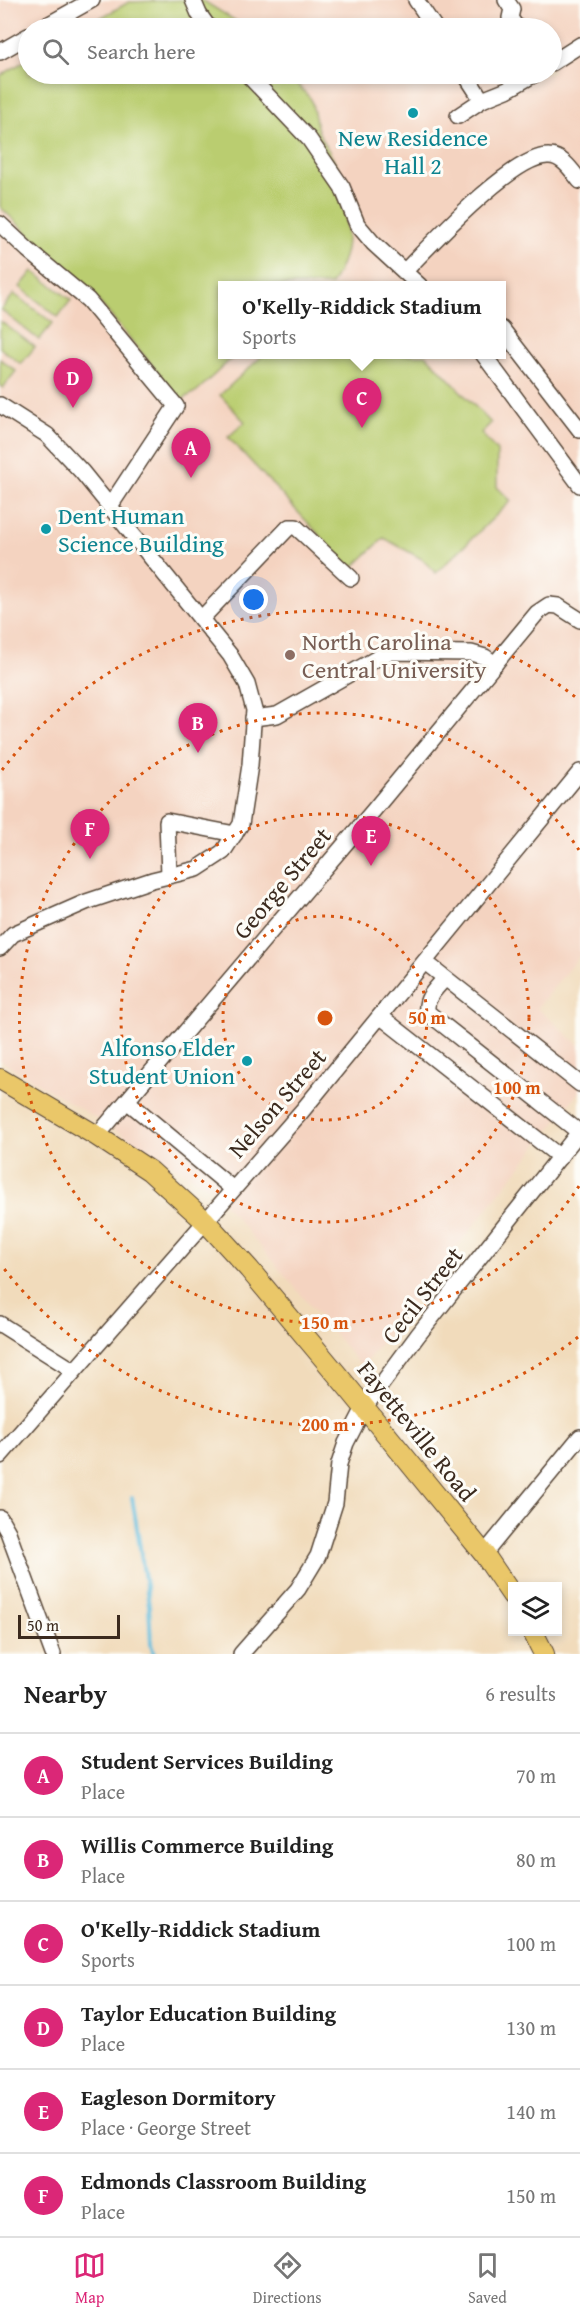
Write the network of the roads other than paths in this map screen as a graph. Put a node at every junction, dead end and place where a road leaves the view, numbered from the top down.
1 (92, 0) edge
2 (193, 0) edge
3 (416, 0) edge
4 (506, 0) edge
5 (69, 6) edge
6 (54, 18) edge
7 (202, 18) edge
8 (428, 18) edge
9 (510, 18) edge
10 (18, 42) edge
11 (580, 45) edge
12 (0, 52) edge
13 (562, 57) edge
14 (257, 84) edge
15 (472, 84) edge
16 (517, 84) edge
17 (482, 100) junction
18 (458, 116) dead end
19 (580, 181) edge
20 (0, 224) edge
21 (405, 271) junction
22 (416, 281) edge
23 (506, 335) edge
24 (487, 359) edge
25 (0, 405) edge
26 (580, 430) edge
27 (580, 485) edge
28 (110, 506) junction
29 (351, 578) dead end
30 (201, 618) junction
31 (580, 620) edge
32 (495, 664) junction
33 (253, 718) junction
34 (580, 772) edge
35 (235, 834) junction
36 (169, 875) junction
37 (0, 948) edge
38 (425, 962) junction
39 (445, 978) junction
40 (380, 1016) junction
41 (0, 1079) edge
42 (580, 1084) edge
43 (127, 1101) junction
44 (580, 1132) edge
45 (97, 1136) junction
46 (560, 1157) junction
47 (233, 1189) junction
48 (205, 1221) junction
49 (0, 1324) edge
50 (74, 1370) junction
51 (364, 1408) junction
52 (580, 1437) edge
53 (0, 1456) edge
54 (0, 1518) edge
55 (484, 1554) junction
56 (508, 1588) edge
57 (535, 1636) edge
58 (53, 1654) edge
59 (242, 1654) edge
60 (544, 1654) edge

1 - 5 street
2 - 7 street
3 - 8 street
4 - 9 street
5 - 6 street
10 - 12 street
11 - 13 street
14 - 21 street
15 - 17 street
16 - 17 street
17 - 18 street
19 - 21 street
20 - 28 street
21 - 22 street
23 - 26 street
24 - 27 street
25 - 28 street
28 - 30 street
29 - 30 street
30 - 33 street
31 - 32 street, George Street
32 - 33 street
32 - 43 street, George Street
33 - 35 street
34 - 38 street, Nelson Street
35 - 36 street
35 - 36 street
36 - 37 street
38 - 39 street
38 - 40 street, Nelson Street
39 - 42 street
39 - 44 street
40 - 46 street
40 - 47 street, Nelson Street
41 - 45 main road, Fayetteville Road
43 - 45 street, George Street
43 - 47 street
44 - 46 street, Cecil Street
45 - 48 main road, Fayetteville Road
46 - 51 street, Cecil Street
47 - 48 street, Nelson Street
48 - 50 street, Nelson Street
48 - 51 main road, Fayetteville Road
49 - 50 street
50 - 53 street, Nelson Street
51 - 55 main road, Fayetteville Road
51 - 59 street, Cecil Street
52 - 55 street
54 - 58 street
55 - 56 main road, Fayetteville Road
57 - 60 main road

